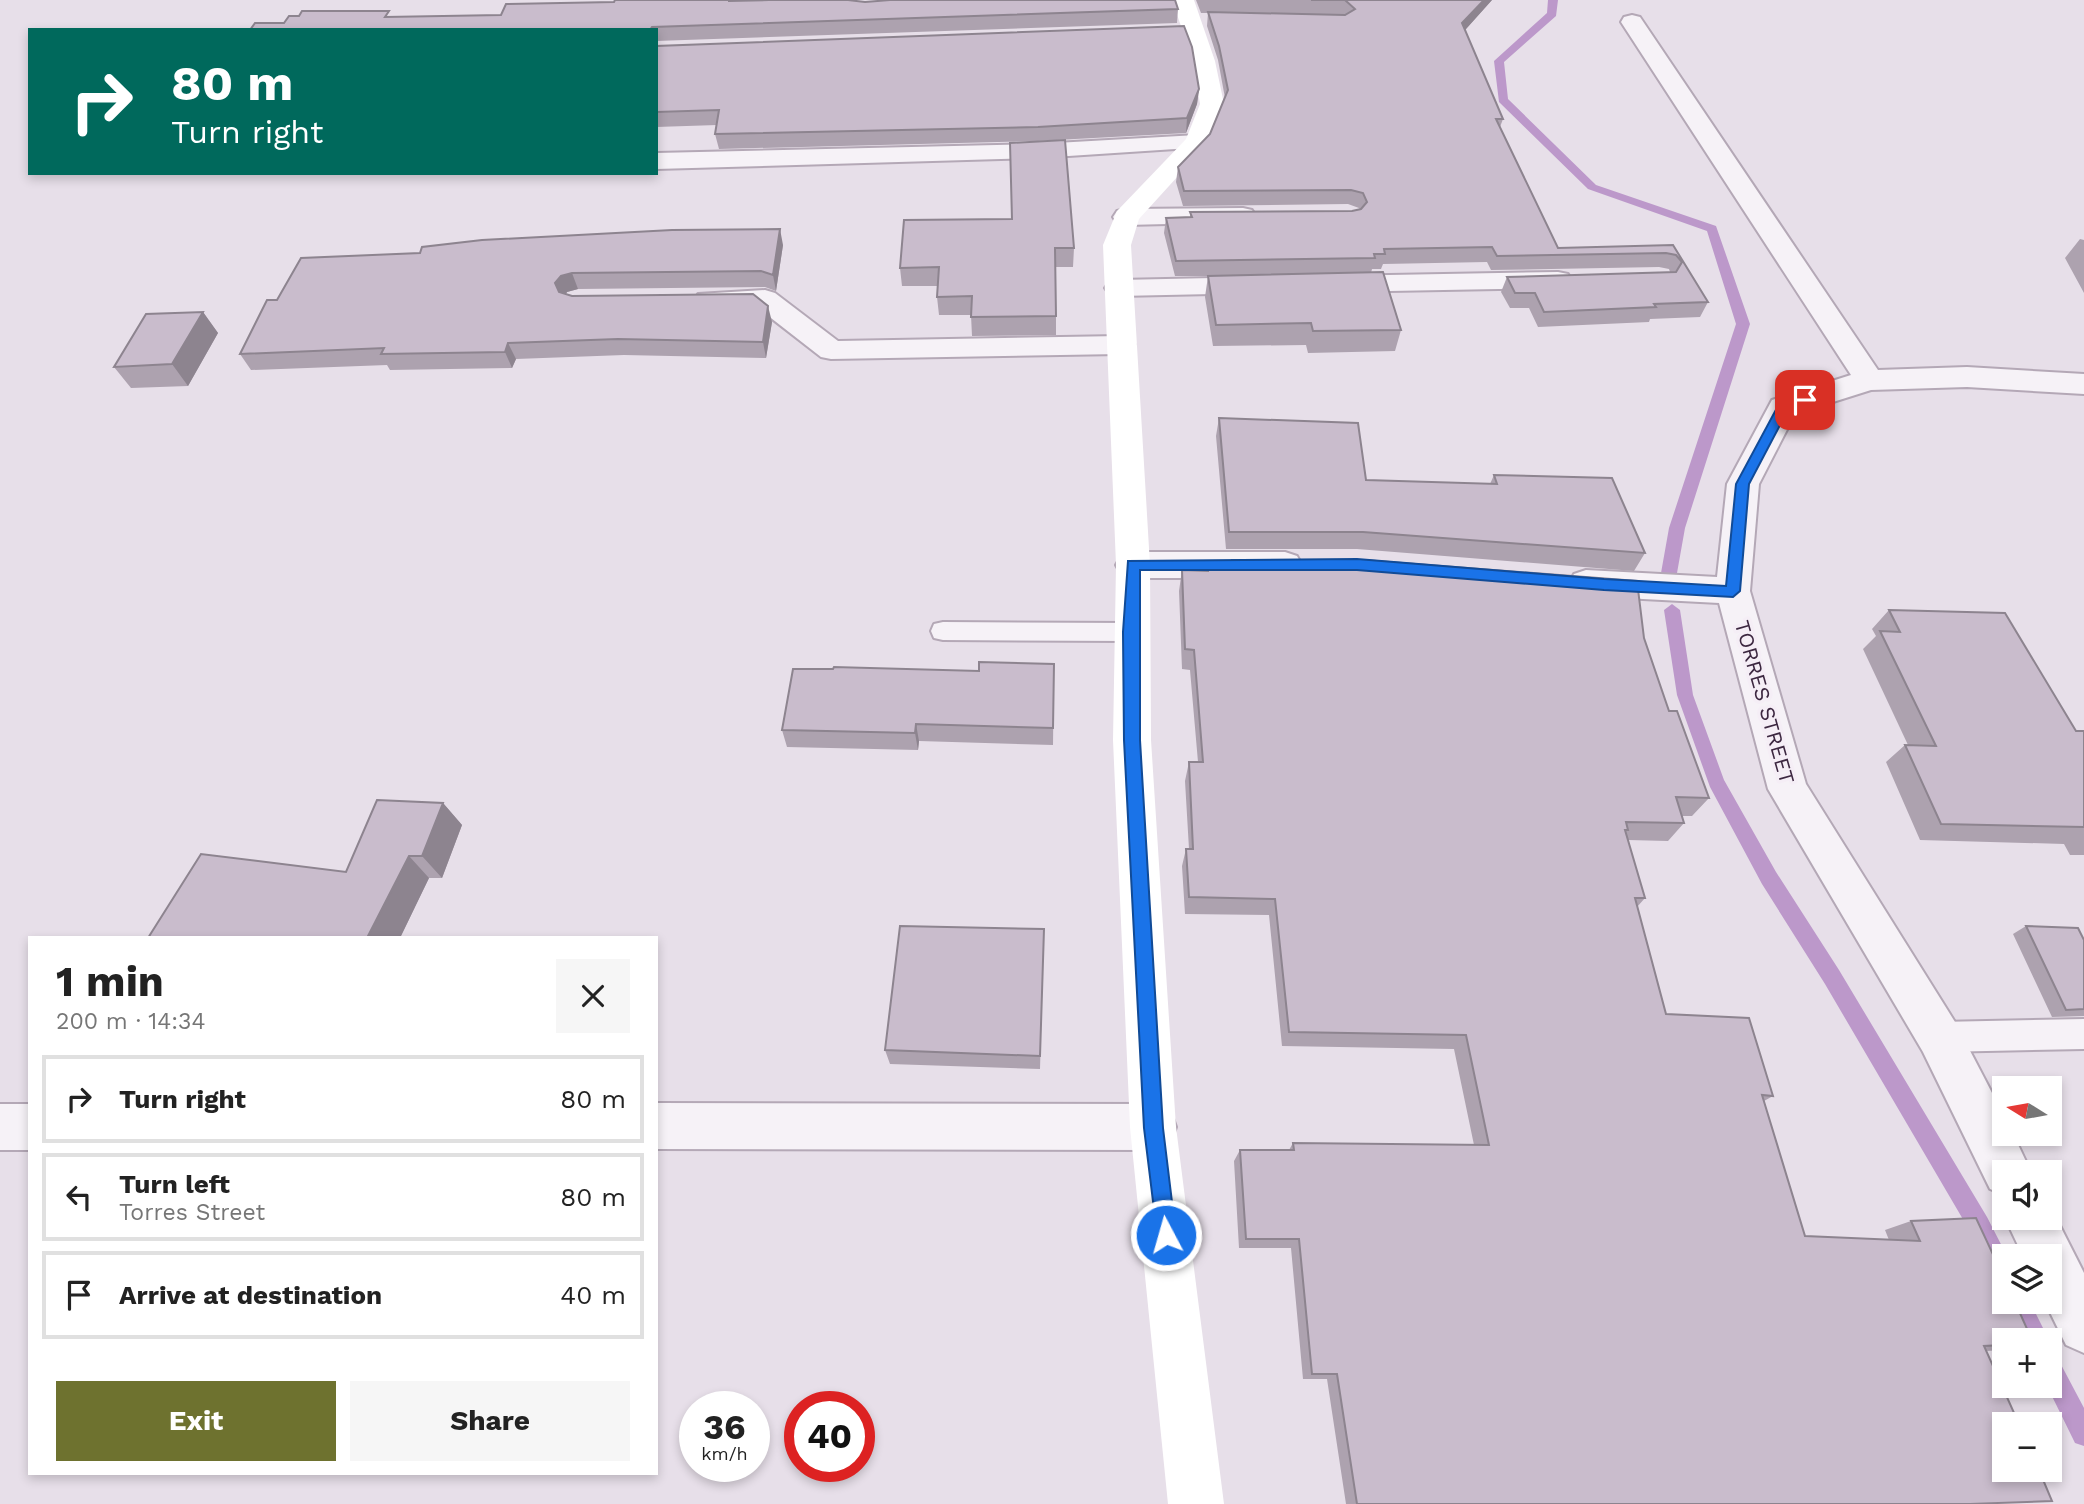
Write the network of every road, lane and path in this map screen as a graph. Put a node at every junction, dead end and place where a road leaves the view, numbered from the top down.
1 (1188, 21) edge
2 (1632, 22) dead end
3 (1197, 142) junction
4 (658, 161) edge
5 (1265, 215) edge
6 (1126, 217) junction
7 (1589, 279) edge
8 (1119, 288) junction
9 (685, 300) edge
10 (1120, 345) junction
11 (1869, 380) junction
12 (2084, 384) edge
13 (1133, 565) junction
14 (1315, 565) edge
15 (1552, 580) edge
16 (1733, 591) junction
17 (943, 631) dead end
18 (1131, 632) junction
19 (2084, 1034) edge
20 (1939, 1037) junction
21 (658, 1126) edge
22 (0, 1127) edge
23 (28, 1127) edge
24 (1153, 1128) junction
25 (2001, 1160) edge
26 (2062, 1283) edge
27 (2084, 1327) edge
28 (1196, 1504) edge

1 - 3 street
2 - 11 street
3 - 4 street
3 - 6 street
5 - 6 street
6 - 8 street
7 - 8 street
8 - 10 street
9 - 10 street
10 - 13 street
11 - 12 street, TORRES STREET
11 - 16 street, TORRES STREET
13 - 14 street
13 - 18 street
15 - 16 street
16 - 20 street, TORRES STREET
17 - 18 lane
18 - 24 street
19 - 20 lane
20 - 25 street, TORRES STREET
21 - 24 street
22 - 23 street
24 - 28 street
26 - 27 street

